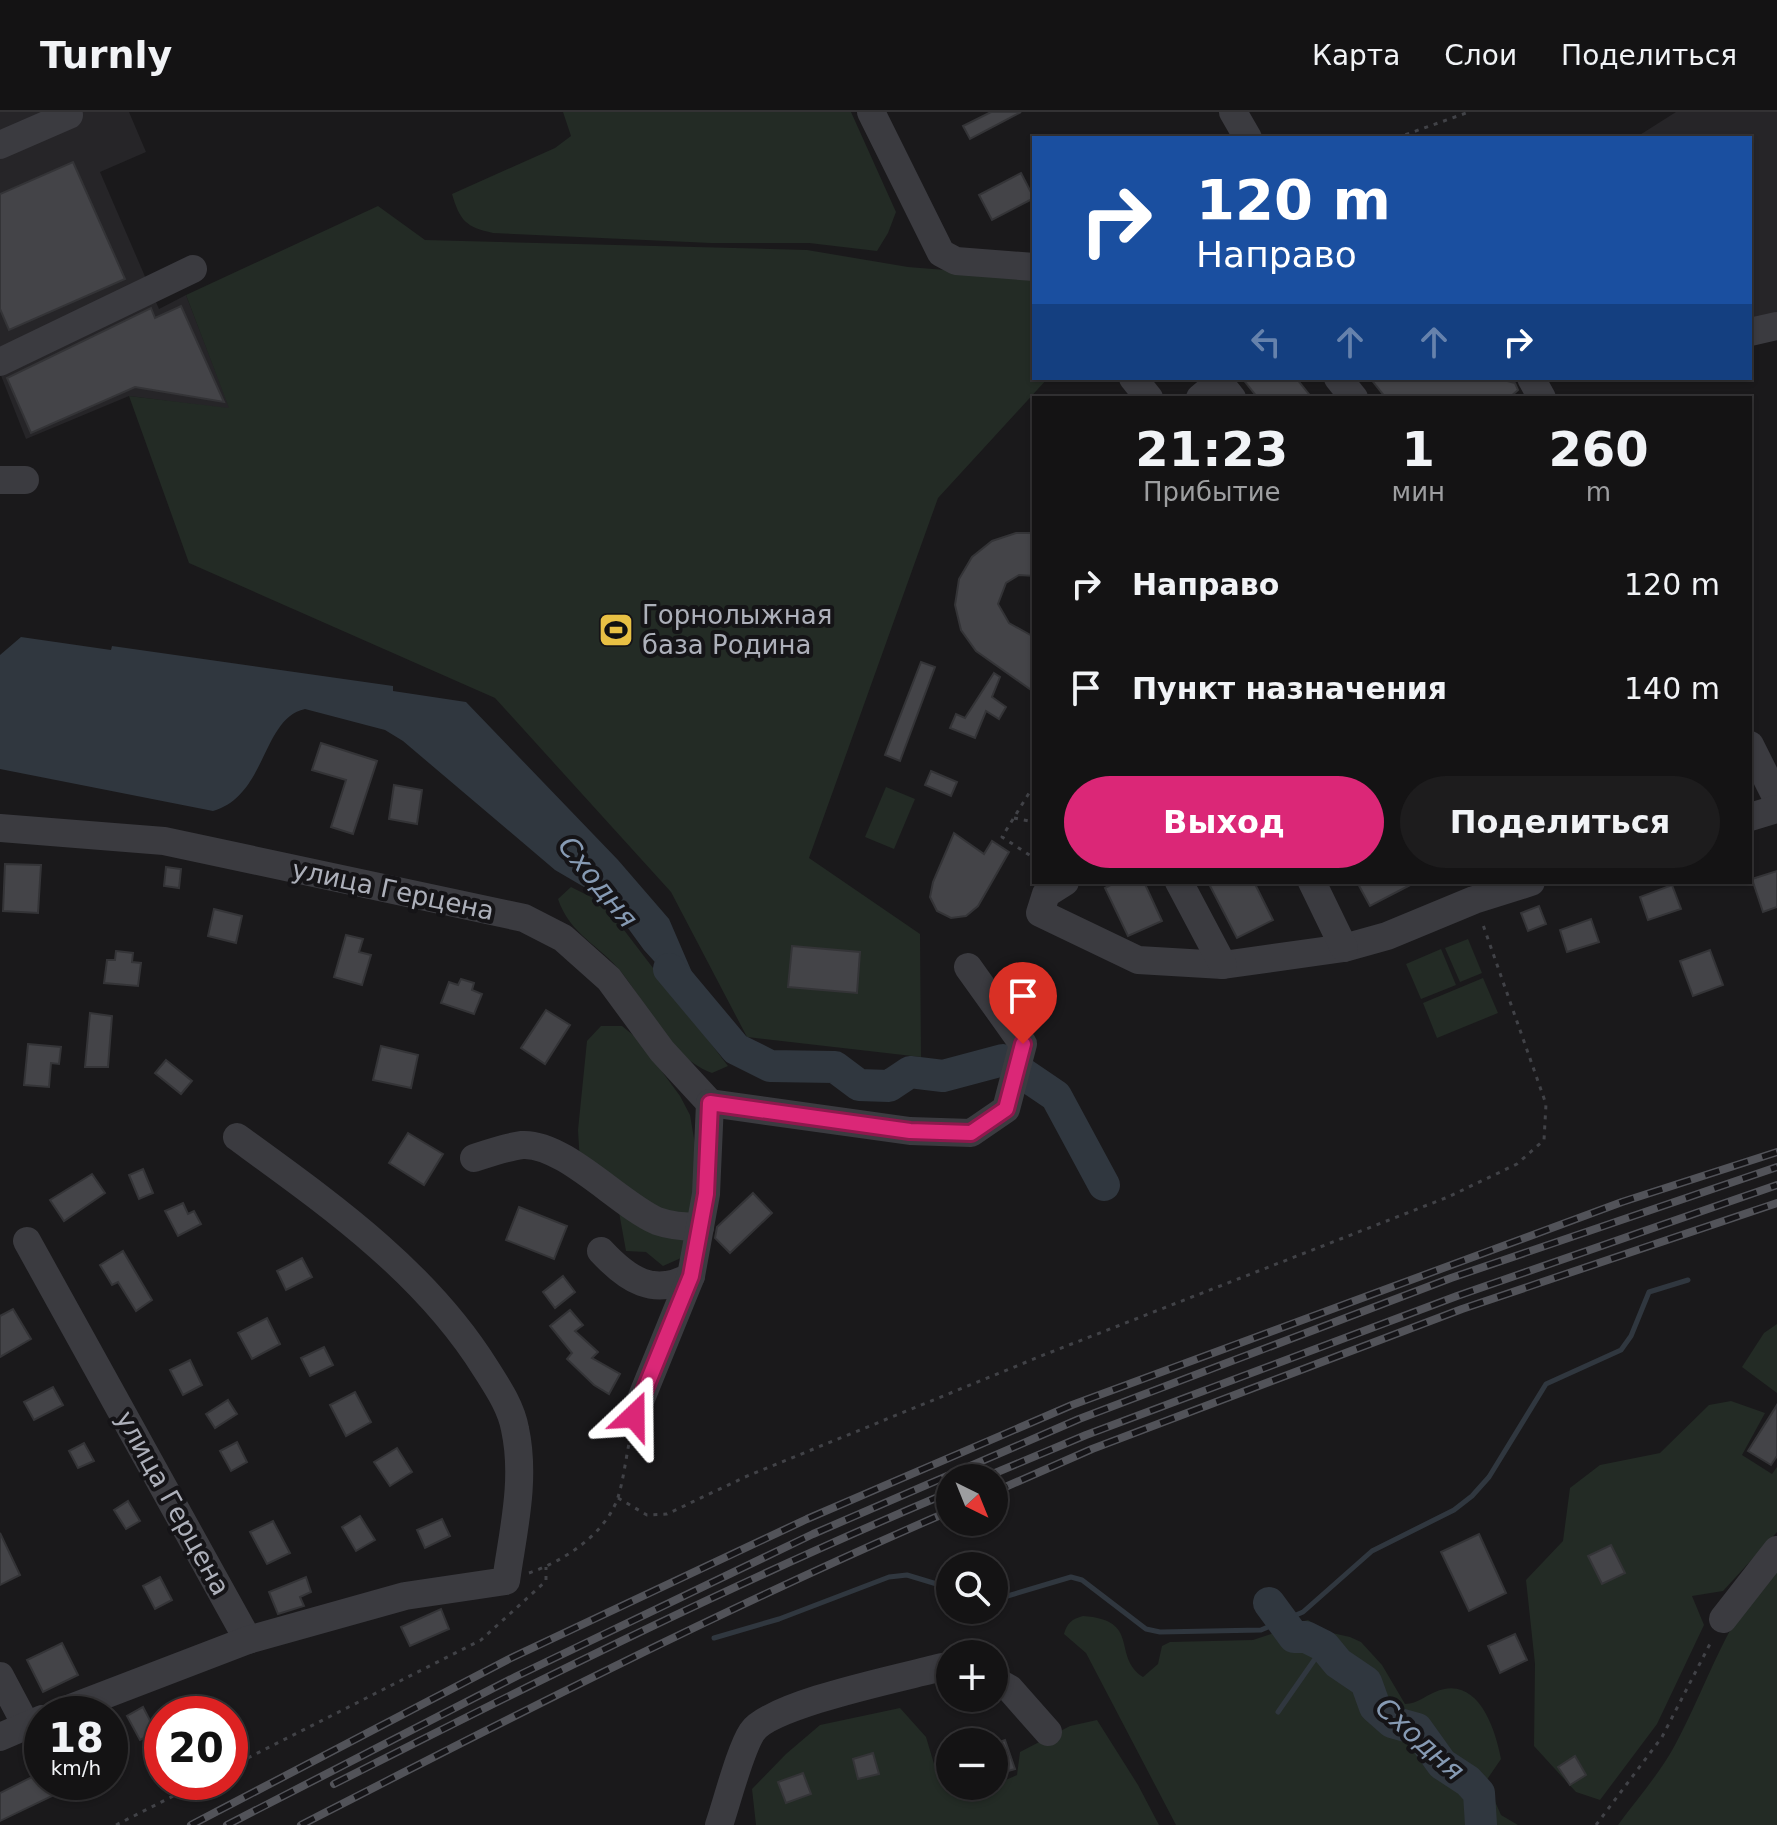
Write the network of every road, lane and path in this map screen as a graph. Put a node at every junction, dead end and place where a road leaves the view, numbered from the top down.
1 (68, 112) edge
2 (871, 112) edge
3 (1233, 112) edge
4 (1469, 112) edge
5 (1247, 136) edge
6 (1402, 136) edge
7 (0, 145) edge
8 (1032, 267) edge
9 (193, 269) dead end
10 (1777, 326) edge
11 (1752, 332) edge
12 (0, 362) edge
13 (1135, 380) edge
14 (1340, 380) edge
15 (1147, 396) edge
16 (1202, 396) edge
17 (1230, 396) edge
18 (1352, 396) edge
19 (1752, 749) edge
20 (1032, 788) edge
21 (1777, 799) edge
22 (1777, 809) edge
23 (1752, 816) edge
24 (1014, 818) junction
25 (1032, 822) edge
26 (0, 828) edge
27 (1032, 857) edge
28 (1062, 884) edge
29 (1180, 884) edge
30 (1313, 884) edge
31 (1521, 884) edge
32 (1463, 896) edge
33 (1344, 948) junction
34 (1223, 965) junction
35 (968, 967) dead end
36 (710, 1103) junction
37 (237, 1137) dead end
38 (474, 1158) dead end
39 (700, 1227) junction
40 (27, 1241) dead end
41 (601, 1251) dead end
42 (691, 1276) junction
43 (634, 1416) joint
44 (618, 1498) junction
45 (1777, 1550) edge
46 (1723, 1619) joint
47 (248, 1640) junction
48 (936, 1669) edge
49 (0, 1676) edge
50 (1008, 1688) edge
51 (102, 1696) edge
52 (24, 1708) edge
53 (24, 1726) edge
54 (1048, 1732) dead end
55 (0, 1737) edge
56 (248, 1758) edge
57 (165, 1800) edge
58 (116, 1825) edge
59 (719, 1825) edge
60 (1596, 1825) edge

1 - 7 street
2 - 8 street
3 - 5 street
4 - 6 path
9 - 12 street
10 - 11 street
13 - 15 street
14 - 18 street
16 - 17 street
19 - 21 street
20 - 24 path
22 - 23 street
24 - 25 path
24 - 27 path
26 - 36 street, улица Герцена
28 - 34 street
29 - 34 street
30 - 33 street
31 - 32 street
32 - 33 street
32 - 44 path
33 - 34 street
35 - 36 street
36 - 39 street
37 - 47 street
38 - 39 street
39 - 42 street
40 - 47 street, улица Герцена
41 - 42 street
42 - 43 street
43 - 44 path
44 - 56 path
45 - 46 street
46 - 60 path
47 - 51 street
48 - 59 street
49 - 52 street
50 - 54 street
53 - 55 street
57 - 58 path

